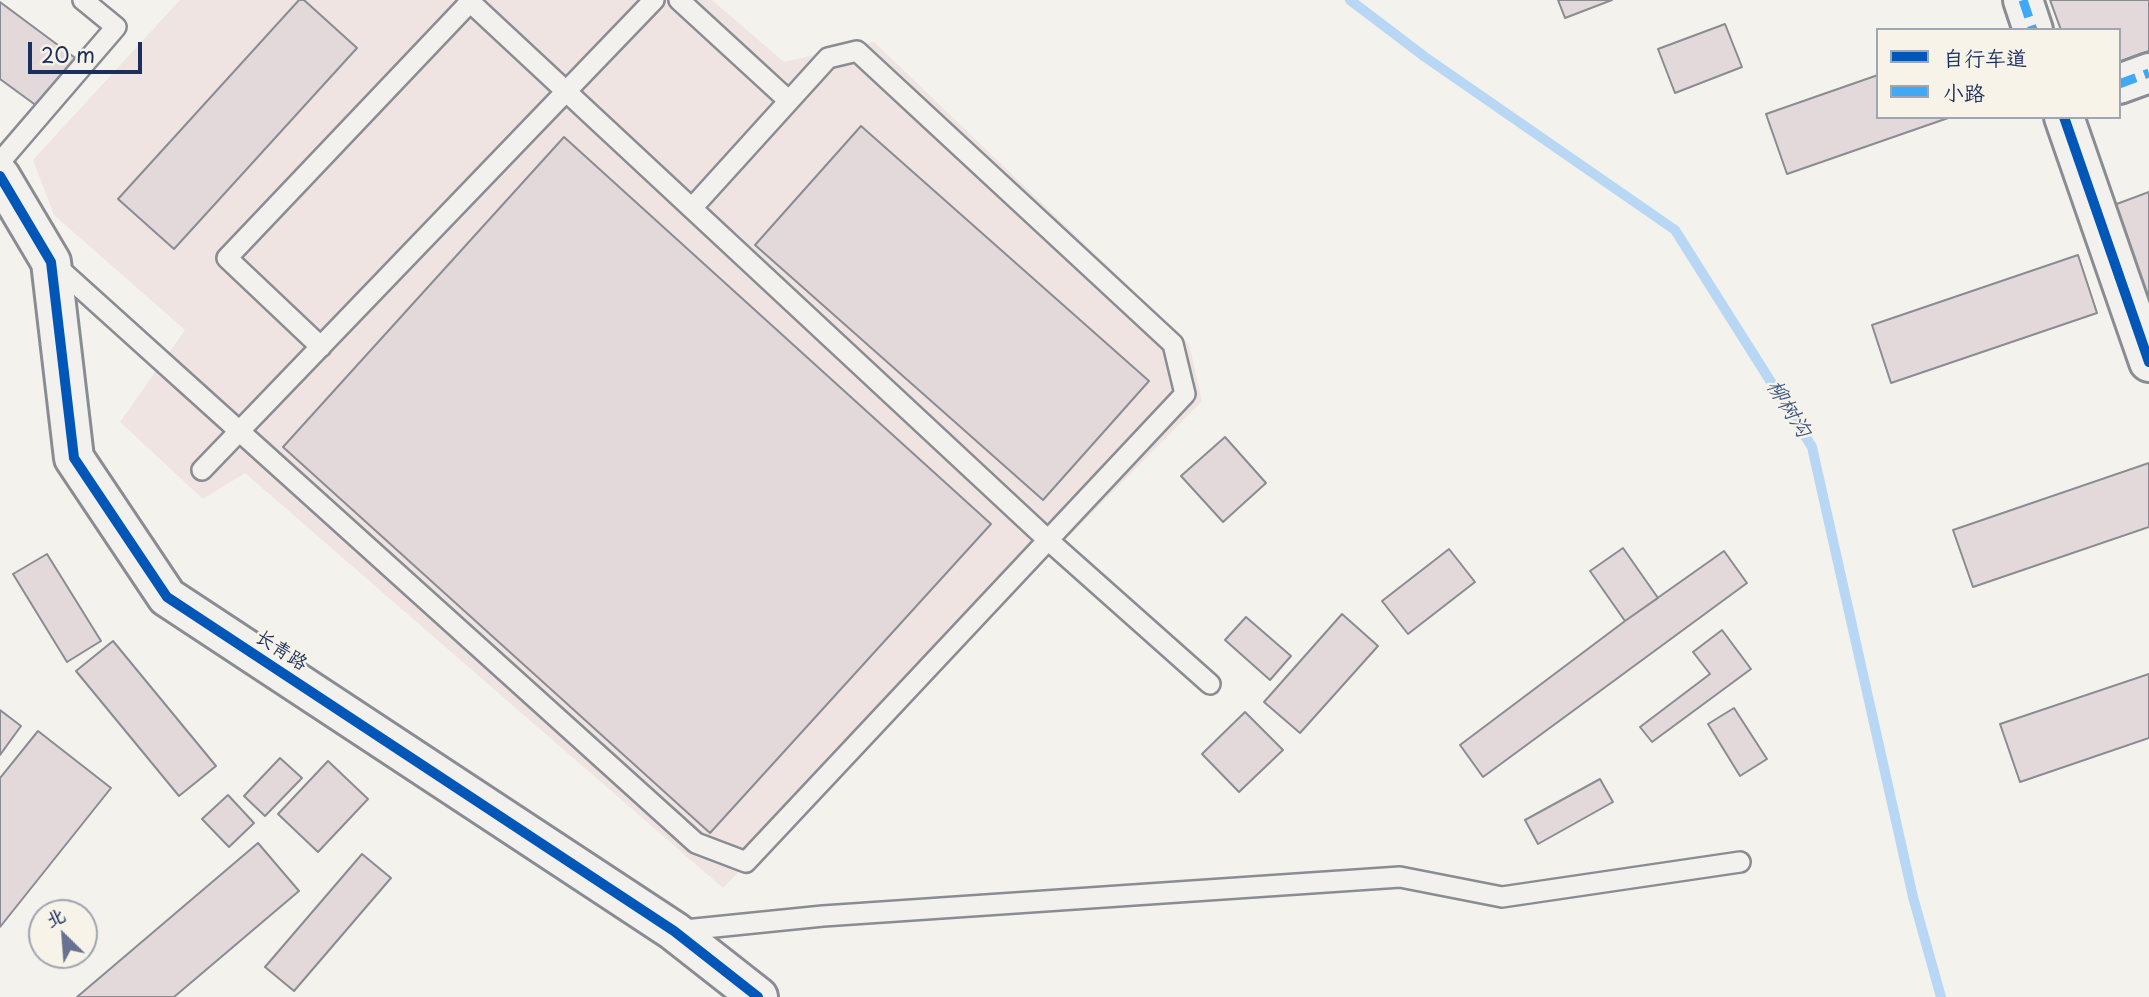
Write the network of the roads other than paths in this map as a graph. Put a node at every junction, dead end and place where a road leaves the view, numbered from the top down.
1 (83, 0) edge
2 (654, 0) edge
3 (679, 0) edge
4 (2022, 0) edge
5 (470, 1) edge
6 (2032, 28) edge
7 (2149, 73) edge
8 (2121, 83) edge
9 (566, 91) junction
10 (789, 101) junction
11 (2065, 119) edge
12 (0, 162) edge
13 (0, 176) edge
14 (692, 208) junction
15 (51, 262) junction
16 (321, 347) junction
17 (2149, 362) edge
18 (239, 432) junction
19 (202, 470) dead end
20 (1048, 540) junction
21 (1210, 684) dead end
22 (1740, 862) dead end
23 (674, 931) junction
24 (758, 997) edge

1 - 12 lane
2 - 9 lane
3 - 10 lane
4 - 6 street
5 - 9 lane
5 - 16 lane
7 - 8 street
9 - 14 lane
9 - 16 lane
10 - 14 lane
10 - 20 lane
11 - 17 street
13 - 15 street, 长青路
14 - 20 lane
15 - 18 lane
15 - 23 street, 长青路
16 - 18 lane
18 - 19 lane
18 - 20 lane
20 - 21 lane
22 - 23 lane
23 - 24 street, 长青路

